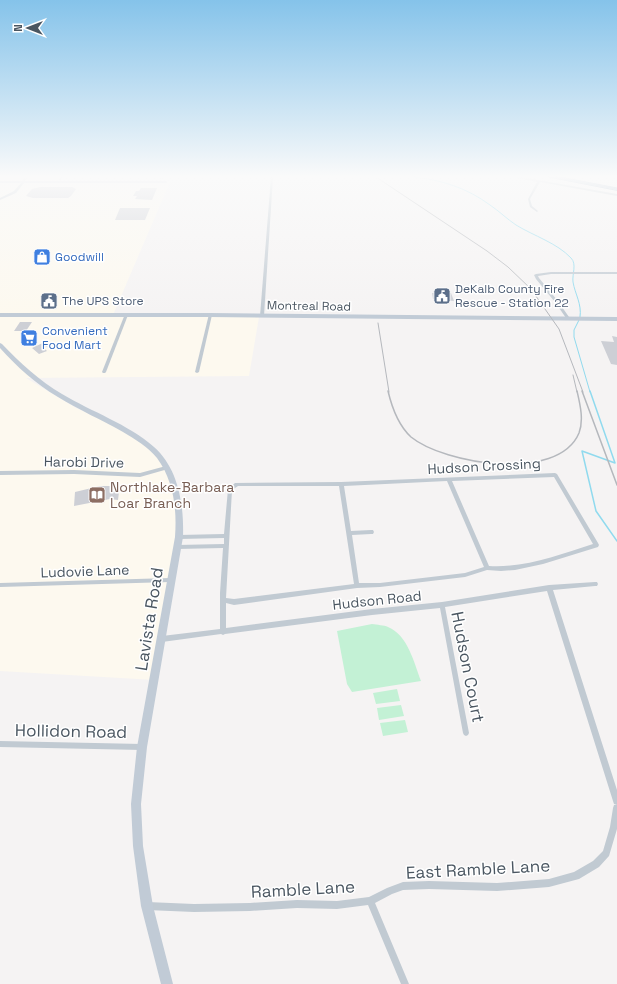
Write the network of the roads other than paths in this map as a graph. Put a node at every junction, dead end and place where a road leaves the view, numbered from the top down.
1 (269, 223) edge
2 (617, 274) edge
3 (126, 315) junction
4 (210, 315) junction
5 (1, 316) edge
6 (262, 316) junction
7 (567, 317) junction
8 (617, 319) edge
9 (0, 345) edge
10 (104, 372) dead end
11 (197, 372) dead end
12 (166, 468) junction
13 (0, 472) edge
14 (449, 480) junction
15 (341, 484) junction
16 (371, 532) dead end
17 (349, 533) junction
18 (226, 536) junction
19 (179, 537) junction
20 (226, 546) junction
21 (177, 547) junction
22 (487, 568) junction
23 (170, 580) junction
24 (595, 584) dead end
25 (0, 585) edge
26 (357, 586) junction
27 (549, 588) junction
28 (224, 600) junction
29 (442, 605) junction
30 (223, 632) junction
31 (162, 639) junction
32 (466, 733) dead end
33 (0, 744) edge
34 (142, 747) junction
35 (617, 801) edge
36 (617, 808) edge
37 (370, 901) junction
38 (147, 906) junction
39 (166, 984) edge
40 (406, 984) edge

1 - 6 street
2 - 7 street
3 - 4 street, Montreal Road
3 - 5 street, Montreal Road
3 - 10 street
4 - 6 street, Montreal Road
4 - 11 street
6 - 7 street, Montreal Road
7 - 8 street, Montreal Road
9 - 12 street, Lavista Road
12 - 13 street, Harobi Drive
12 - 19 street, Lavista Road
14 - 15 street, Hudson Crossing
14 - 22 street
14 - 22 street, Hudson Crossing
15 - 17 street
15 - 18 street, Hudson Crossing
16 - 17 street
17 - 26 street
18 - 19 street
18 - 20 street, Hudson Crossing
19 - 21 street, Lavista Road
20 - 21 street
20 - 28 street, Hudson Crossing
21 - 23 street, Lavista Road
22 - 26 street
23 - 25 street, Ludovie Lane
23 - 31 street, Lavista Road
24 - 27 street, Hudson Road
26 - 28 street
27 - 29 street, Hudson Road
27 - 35 street
28 - 30 street, Hudson Crossing
29 - 30 street, Hudson Road
29 - 32 street, Hudson Court
30 - 31 street, Hudson Road
31 - 34 street, Lavista Road
33 - 34 street, Hollidon Road
34 - 38 street, Lavista Road
36 - 37 street, East Ramble Lane
37 - 38 street, Ramble Lane
37 - 40 street, Ramble Lane
38 - 39 street, Lavista Road

